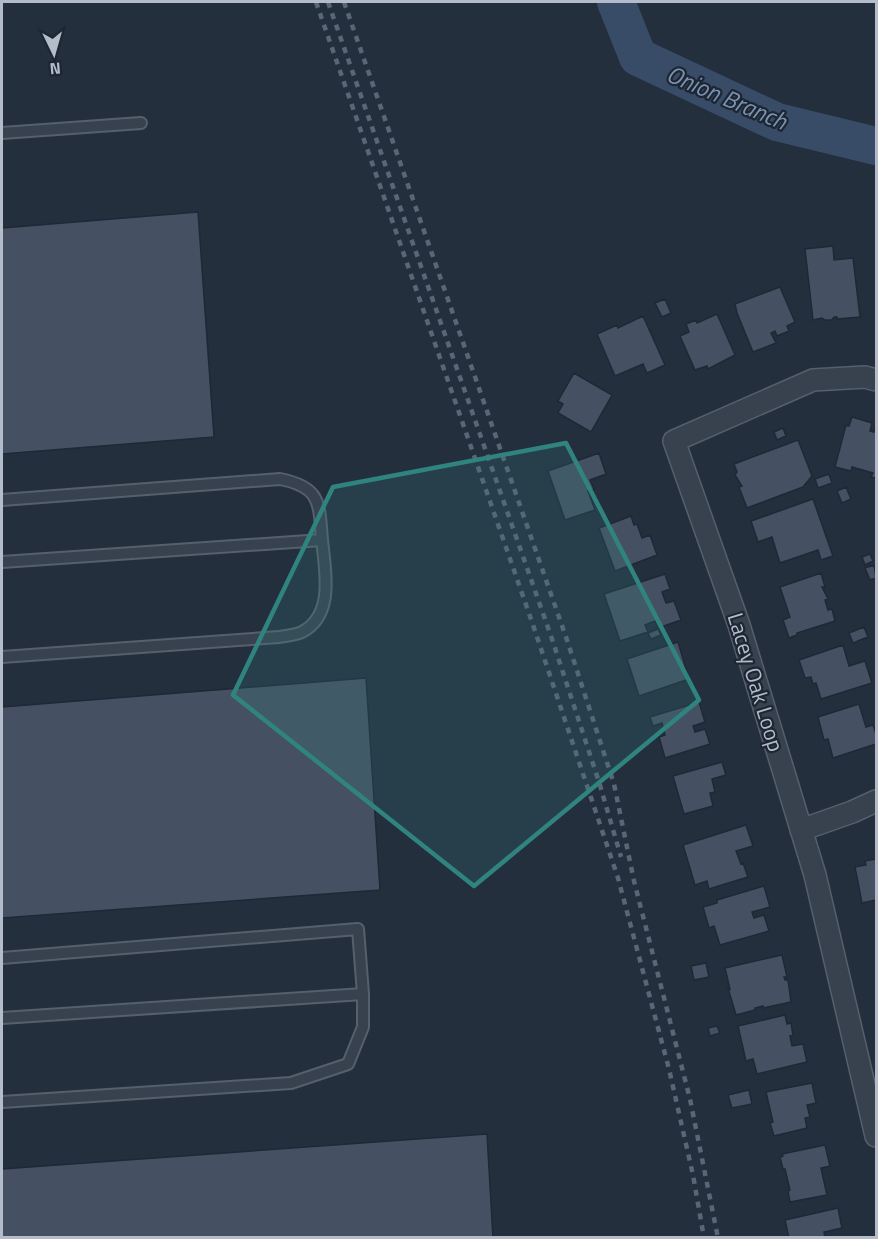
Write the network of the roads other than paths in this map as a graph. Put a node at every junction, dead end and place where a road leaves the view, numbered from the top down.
1 (141, 123) dead end
2 (2, 133) edge
3 (876, 380) edge
4 (2, 500) edge
5 (322, 540) junction
6 (2, 562) edge
7 (2, 657) edge
8 (876, 801) edge
9 (801, 830) junction
10 (2, 958) edge
11 (363, 994) junction
12 (2, 1018) edge
13 (2, 1102) edge
14 (873, 1107) edge
15 (876, 1136) edge

1 - 2 lane
3 - 9 street, Lacey Oak Loop
4 - 5 lane
5 - 6 lane
5 - 7 lane
8 - 9 street
9 - 14 street, Lacey Oak Loop
10 - 11 lane
11 - 12 lane
11 - 13 lane
14 - 15 street, Lacey Oak Loop

